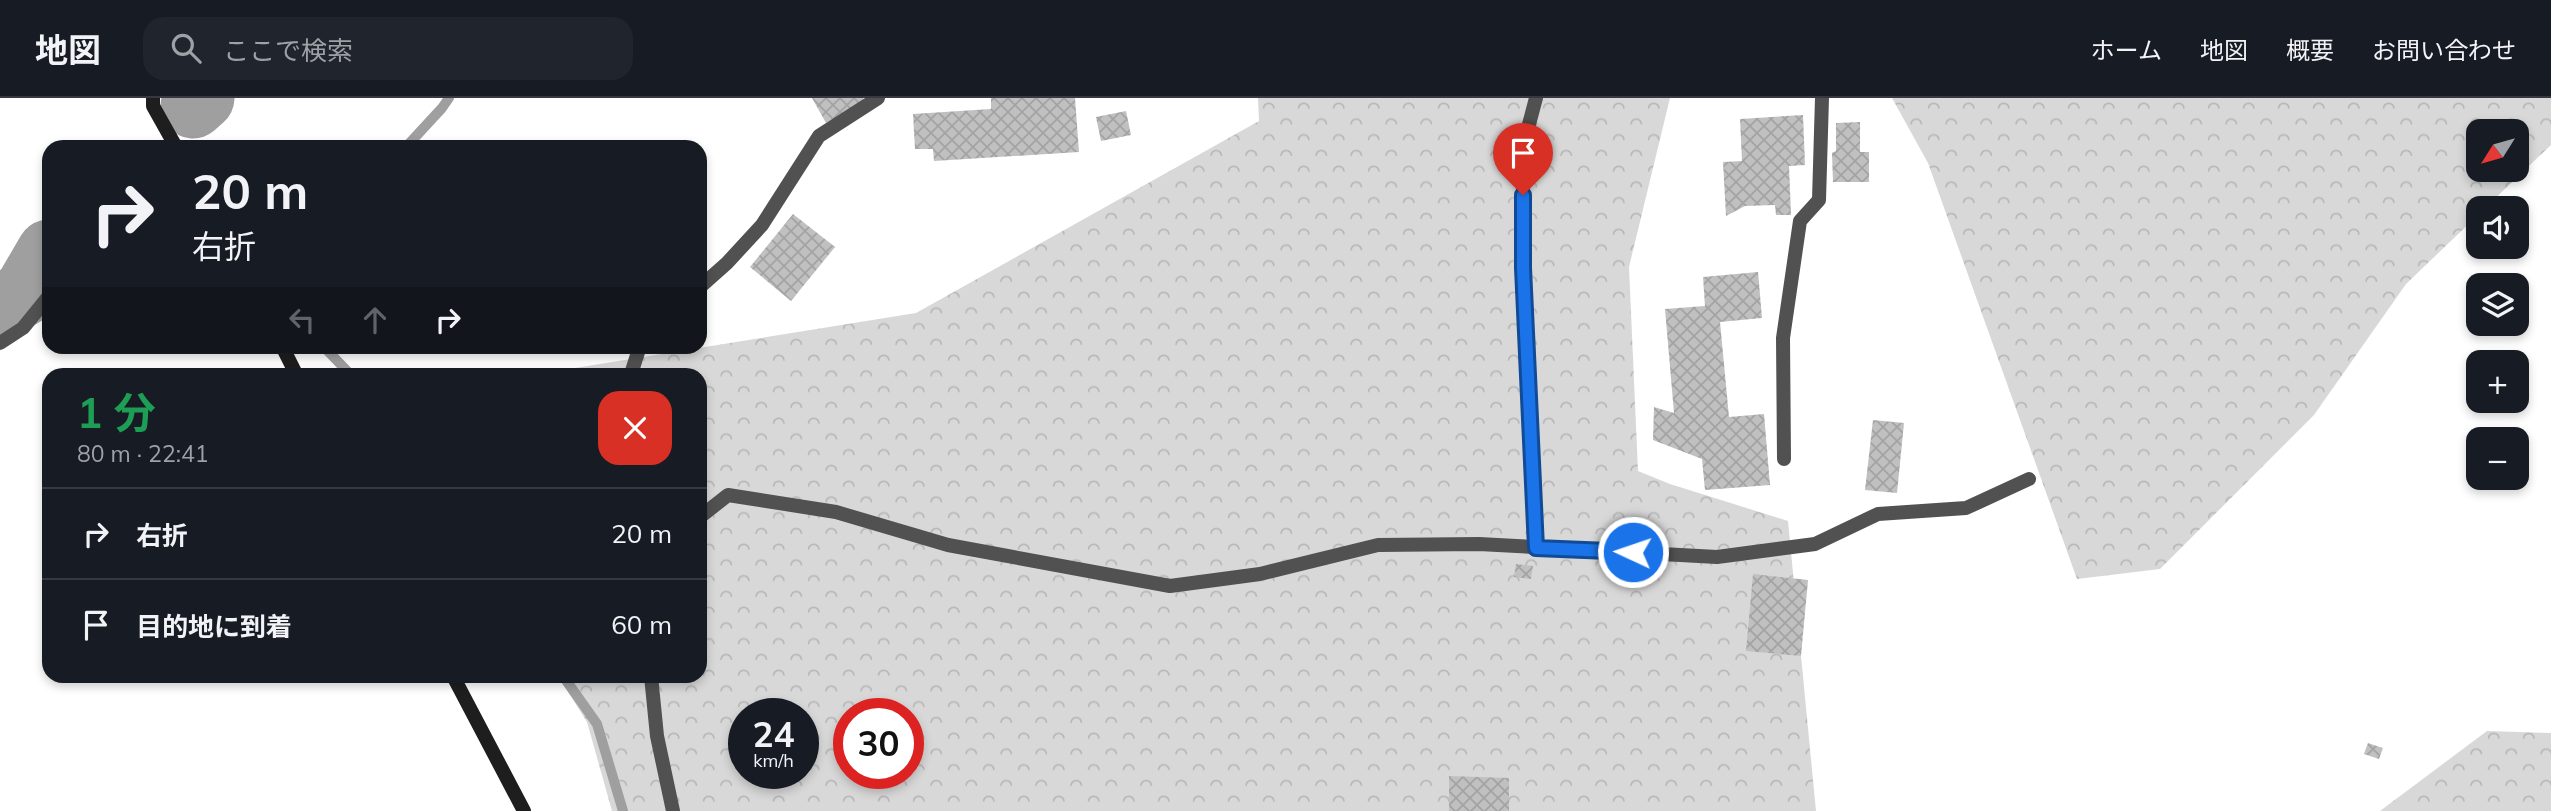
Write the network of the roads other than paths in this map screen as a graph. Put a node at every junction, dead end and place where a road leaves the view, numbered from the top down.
1 (153, 98) edge
2 (878, 98) edge
3 (1536, 98) edge
4 (1822, 98) edge
5 (172, 140) edge
6 (707, 281) edge
7 (42, 305) edge
8 (0, 343) edge
9 (1784, 460) dead end
10 (2029, 479) dead end
11 (707, 511) edge
12 (1536, 548) junction
13 (457, 683) edge
14 (652, 683) edge
15 (524, 811) edge
16 (673, 811) edge

1 - 5 main road
2 - 6 street
3 - 12 street
4 - 9 street
7 - 8 street
10 - 12 street
11 - 12 street
13 - 15 main road
14 - 16 street

